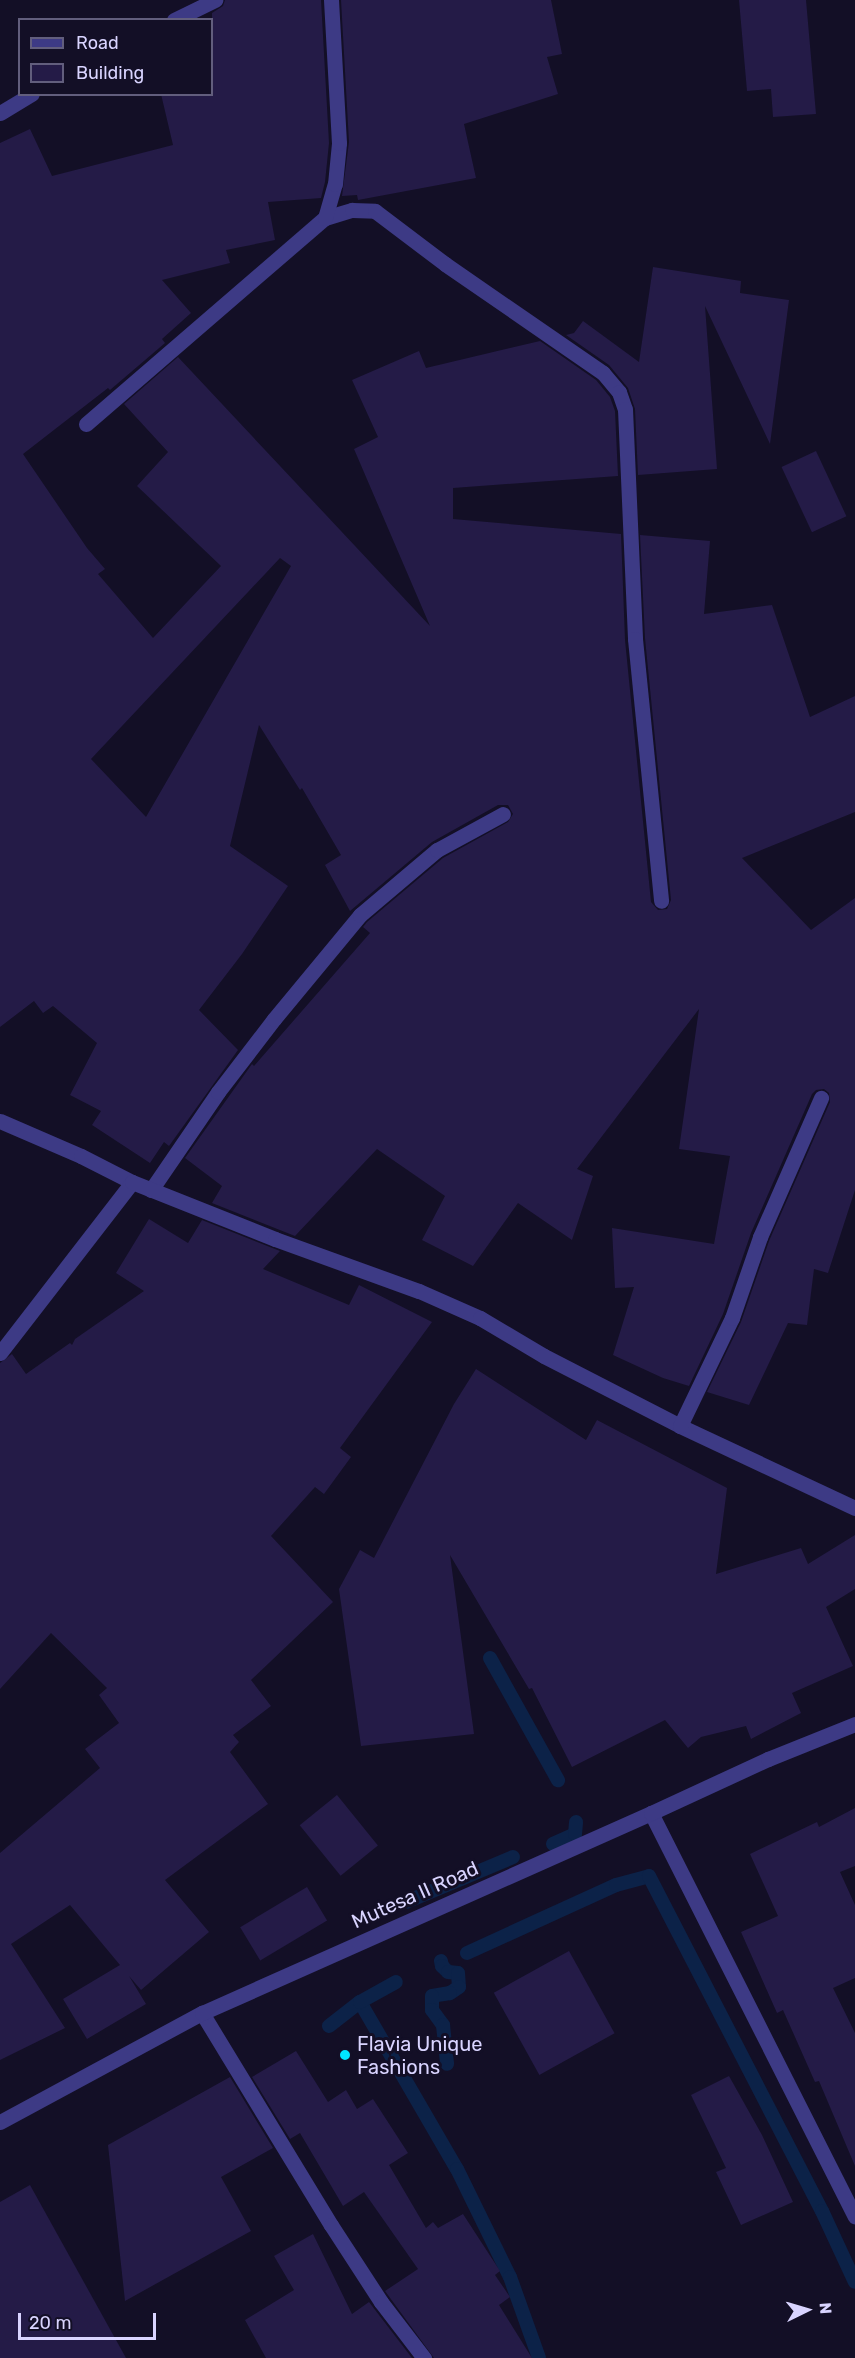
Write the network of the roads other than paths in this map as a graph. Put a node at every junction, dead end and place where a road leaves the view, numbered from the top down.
1 (214, 0) edge
2 (331, 0) edge
3 (178, 18) edge
4 (29, 96) edge
5 (0, 113) edge
6 (325, 218) junction
7 (86, 424) dead end
8 (503, 814) dead end
9 (661, 901) dead end
10 (821, 1098) dead end
11 (0, 1121) edge
12 (132, 1182) junction
13 (151, 1190) junction
14 (0, 1353) edge
15 (680, 1426) junction
16 (855, 1508) edge
17 (855, 1724) edge
18 (651, 1813) junction
19 (202, 2013) junction
20 (0, 2121) edge
21 (855, 2216) edge
22 (424, 2358) edge

1 - 3 street
2 - 6 street
4 - 5 street
6 - 7 street
6 - 9 street
8 - 13 street
10 - 15 street
11 - 12 street
12 - 13 street
12 - 14 street
13 - 15 street
15 - 16 street
17 - 18 street, Mutesa II Road
18 - 19 street, Mutesa II Road
18 - 21 street
19 - 20 street, Mutesa II Road
19 - 22 street

